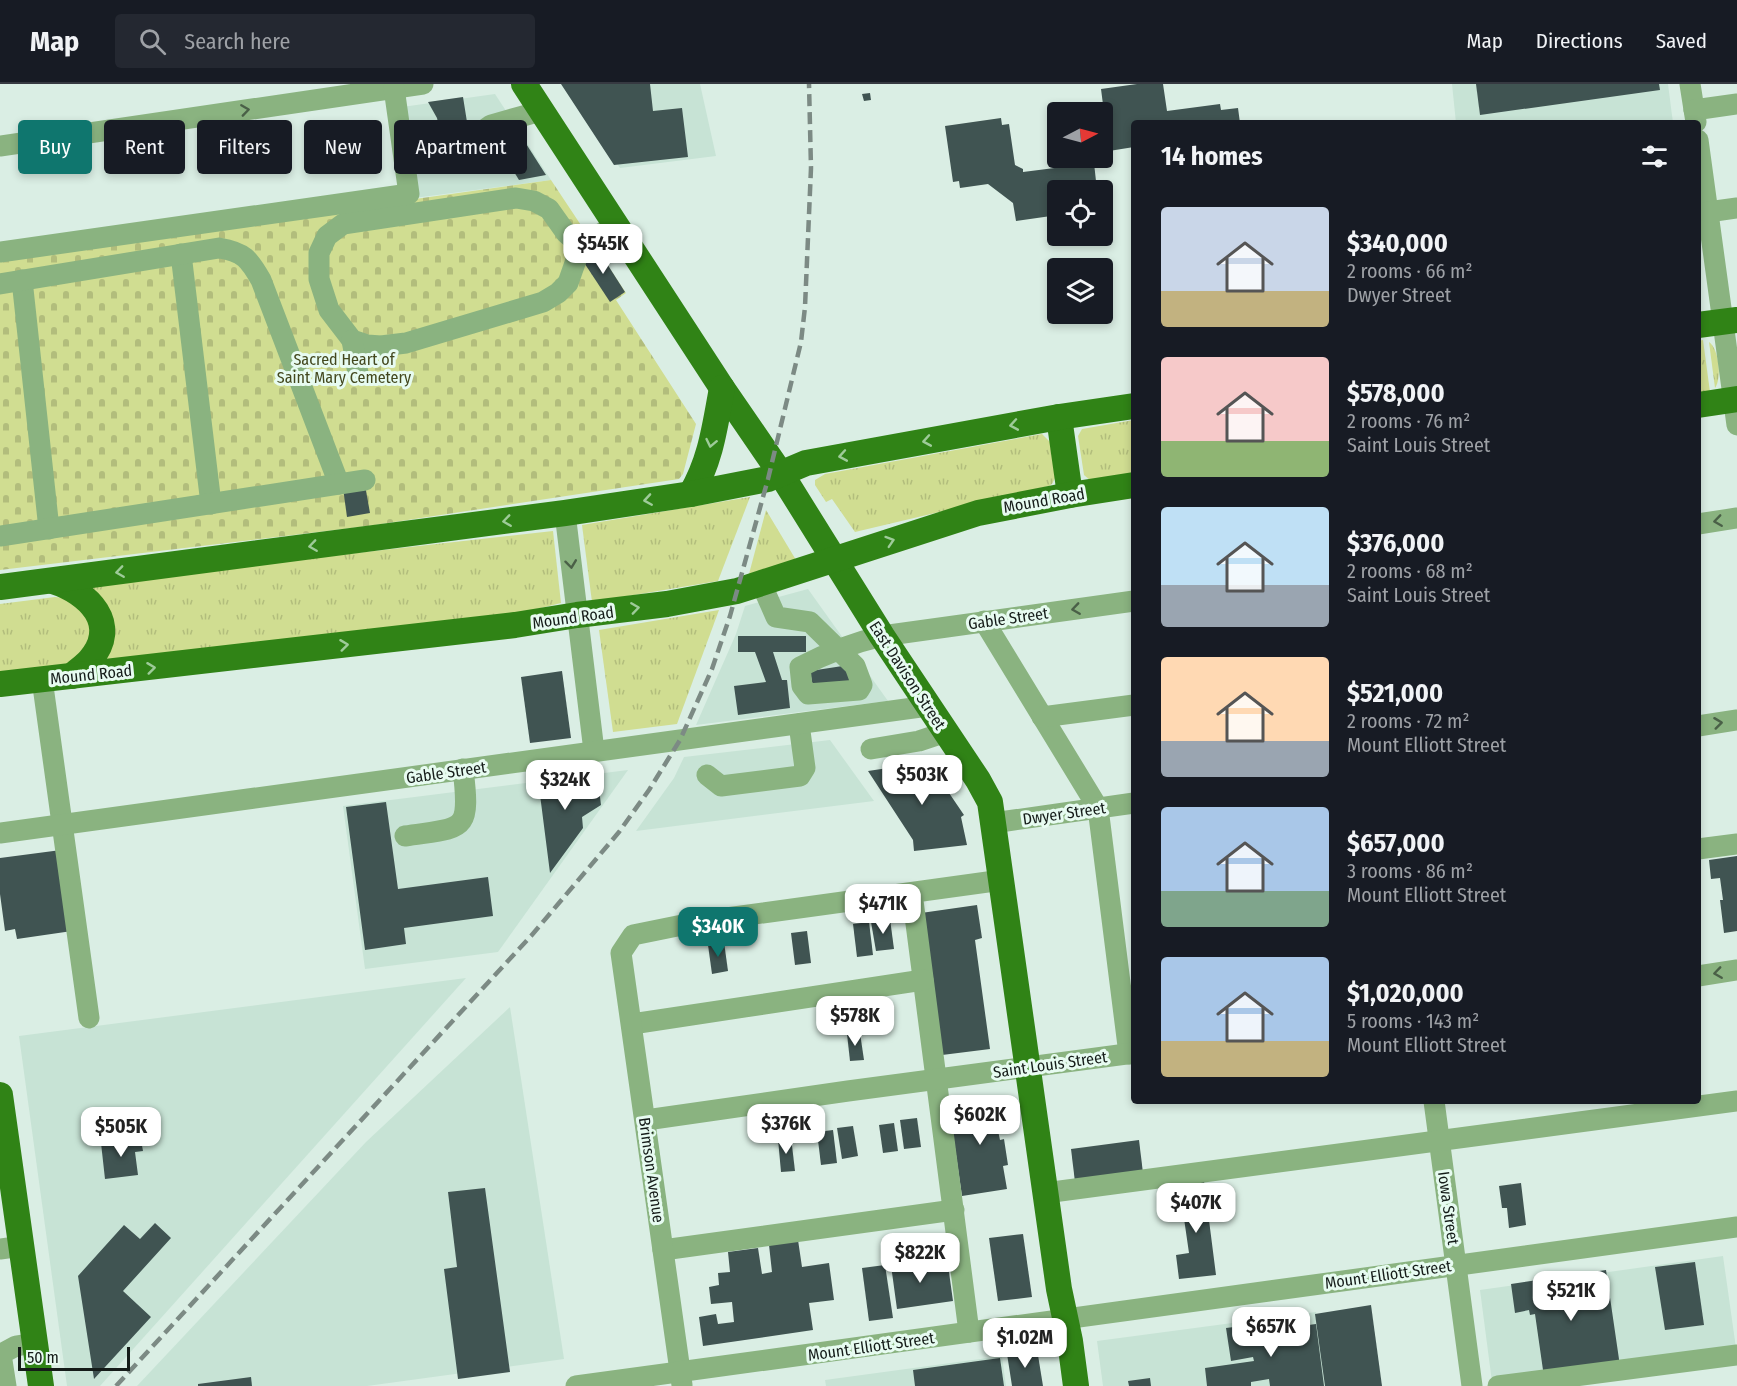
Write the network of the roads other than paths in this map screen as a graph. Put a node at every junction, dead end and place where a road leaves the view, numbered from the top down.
1 (524, 84) edge
2 (1690, 84) edge
3 (406, 86) edge
4 (1737, 104) edge
5 (542, 111) junction
6 (1695, 116) edge
7 (509, 120) edge
8 (0, 146) edge
9 (1701, 162) edge
10 (1737, 208) edge
11 (1708, 212) junction
12 (615, 225) junction
13 (581, 246) junction
14 (0, 252) edge
15 (181, 254) junction
16 (22, 280) junction
17 (0, 284) edge
18 (1719, 322) edge
19 (352, 340) junction
20 (358, 372) dead end
21 (722, 388) junction
22 (1735, 399) edge
23 (1701, 405) edge
24 (1131, 406) edge
25 (1059, 417) junction
26 (1737, 425) edge
27 (781, 474) junction
28 (365, 480) dead end
29 (339, 484) junction
30 (1131, 485) edge
31 (692, 494) junction
32 (1070, 495) junction
33 (211, 504) junction
34 (565, 513) junction
35 (1737, 519) edge
36 (1701, 524) edge
37 (49, 529) junction
38 (0, 536) edge
39 (835, 559) junction
40 (52, 581) junction
41 (761, 583) junction
42 (0, 587) edge
43 (1131, 601) edge
44 (577, 615) junction
45 (984, 621) junction
46 (882, 636) junction
47 (837, 648) junction
48 (72, 676) junction
49 (42, 679) junction
50 (0, 684) edge
51 (838, 692) junction
52 (1131, 705) edge
53 (928, 706) junction
54 (1042, 717) junction
55 (844, 718) junction
56 (1737, 720) edge
57 (799, 724) junction
58 (1701, 726) edge
59 (946, 732) junction
60 (871, 749) dead end
61 (594, 751) junction
62 (463, 769) junction
63 (707, 775) dead end
64 (1131, 803) edge
65 (1098, 808) junction
66 (993, 823) junction
67 (61, 825) junction
68 (0, 833) edge
69 (405, 836) dead end
70 (1737, 844) edge
71 (1701, 849) edge
72 (1002, 880) junction
73 (912, 892) junction
74 (1737, 970) edge
75 (1701, 976) edge
76 (923, 980) junction
77 (89, 1018) dead end
78 (632, 1024) junction
79 (1131, 1046) edge
80 (1131, 1053) edge
81 (1028, 1068) junction
82 (936, 1079) junction
83 (0, 1095) edge
84 (1737, 1101) edge
85 (1434, 1104) edge
86 (646, 1120) junction
87 (1440, 1141) junction
88 (1046, 1193) junction
89 (954, 1210) junction
90 (1737, 1227) edge
91 (11, 1247) edge
92 (663, 1250) junction
93 (1457, 1265) junction
94 (1065, 1319) junction
95 (969, 1332) junction
96 (35, 1343) junction
97 (1, 1354) edge
98 (1737, 1355) edge
99 (681, 1379) edge
100 (6, 1386) edge
101 (41, 1386) edge
102 (576, 1386) edge
103 (1076, 1386) edge
104 (1473, 1386) edge
105 (1498, 1386) edge

1 - 5 main road, East Davison Street
2 - 6 street
8 -> 3 street
3 - 14 street
4 - 6 street
5 - 7 street
5 - 12 main road, East Davison Street
9 - 11 street
10 - 11 street
11 - 18 street
12 - 13 street
12 - 21 main road, East Davison Street
13 - 19 street
13 - 19 street
15 - 16 street
15 - 29 street
15 - 33 street
16 - 17 street
16 - 37 street
18 - 22 street
19 - 20 street
21 - 27 main road, East Davison Street
21 -> 31 main road
22 - 23 main road
22 - 26 street
24 - 25 main road
25 -> 27 main road
25 - 32 main road
27 - 31 main road
27 - 39 main road, East Davison Street
28 - 29 street
29 - 33 street
30 - 32 main road, Mound Road
31 -> 34 main road
39 -> 32 main road, Mound Road
33 - 37 street
34 -> 40 main road
34 -> 44 street
35 -> 36 street
37 - 38 street
39 - 41 main road, Mound Road
39 - 46 main road, East Davison Street
40 - 42 main road
40 - 48 main road
44 -> 41 main road, Mound Road
41 - 47 street
43 -> 45 street, Gable Street
48 -> 44 main road, Mound Road
44 - 61 street
45 - 46 street, Gable Street
45 - 54 street
46 - 47 street, Gable Street
46 - 53 main road, East Davison Street
47 - 51 street
47 - 51 street, Gable Street
48 - 49 main road, Mound Road
49 - 50 main road, Mound Road
49 - 67 street
51 - 55 street
52 - 54 street
53 - 55 street, Gable Street
53 - 59 main road, East Davison Street
54 - 65 street
55 - 57 street, Gable Street
58 -> 56 street
57 - 61 street, Gable Street
57 - 63 street
59 - 60 street
59 - 66 main road, East Davison Street
61 - 62 street, Gable Street
62 - 67 street, Gable Street
62 - 69 street
64 - 65 street, Dwyer Street
65 - 66 street, Dwyer Street
65 - 79 street
66 - 72 main road, East Davison Street
67 - 68 street, Gable Street
67 - 77 street
70 - 71 street
72 - 73 street
72 - 81 main road, East Davison Street
73 - 76 street
73 - 78 street, Brimson Avenue
74 -> 75 street
76 - 78 street
76 - 82 street
78 - 86 street, Brimson Avenue
80 - 81 street, Saint Louis Street
81 - 82 street, Saint Louis Street
81 - 88 main road, East Davison Street
82 - 86 street, Saint Louis Street
82 - 89 street
83 - 91 main road
84 - 87 street
85 - 87 street, Iowa Street
86 - 92 street, Brimson Avenue
87 - 88 street
87 - 93 street, Iowa Street
88 - 94 main road, East Davison Street
89 - 92 street
89 - 95 street
90 - 93 street, Mount Elliott Street
91 - 96 main road
92 - 99 street, Brimson Avenue
93 - 94 street, Mount Elliott Street
93 - 104 street, Iowa Street
94 - 95 street, Mount Elliott Street
94 - 103 main road, East Davison Street
95 - 99 street, Mount Elliott Street
96 - 97 street
96 - 101 main road
97 - 100 street
98 - 105 street
99 - 102 street, Mount Elliott Street

